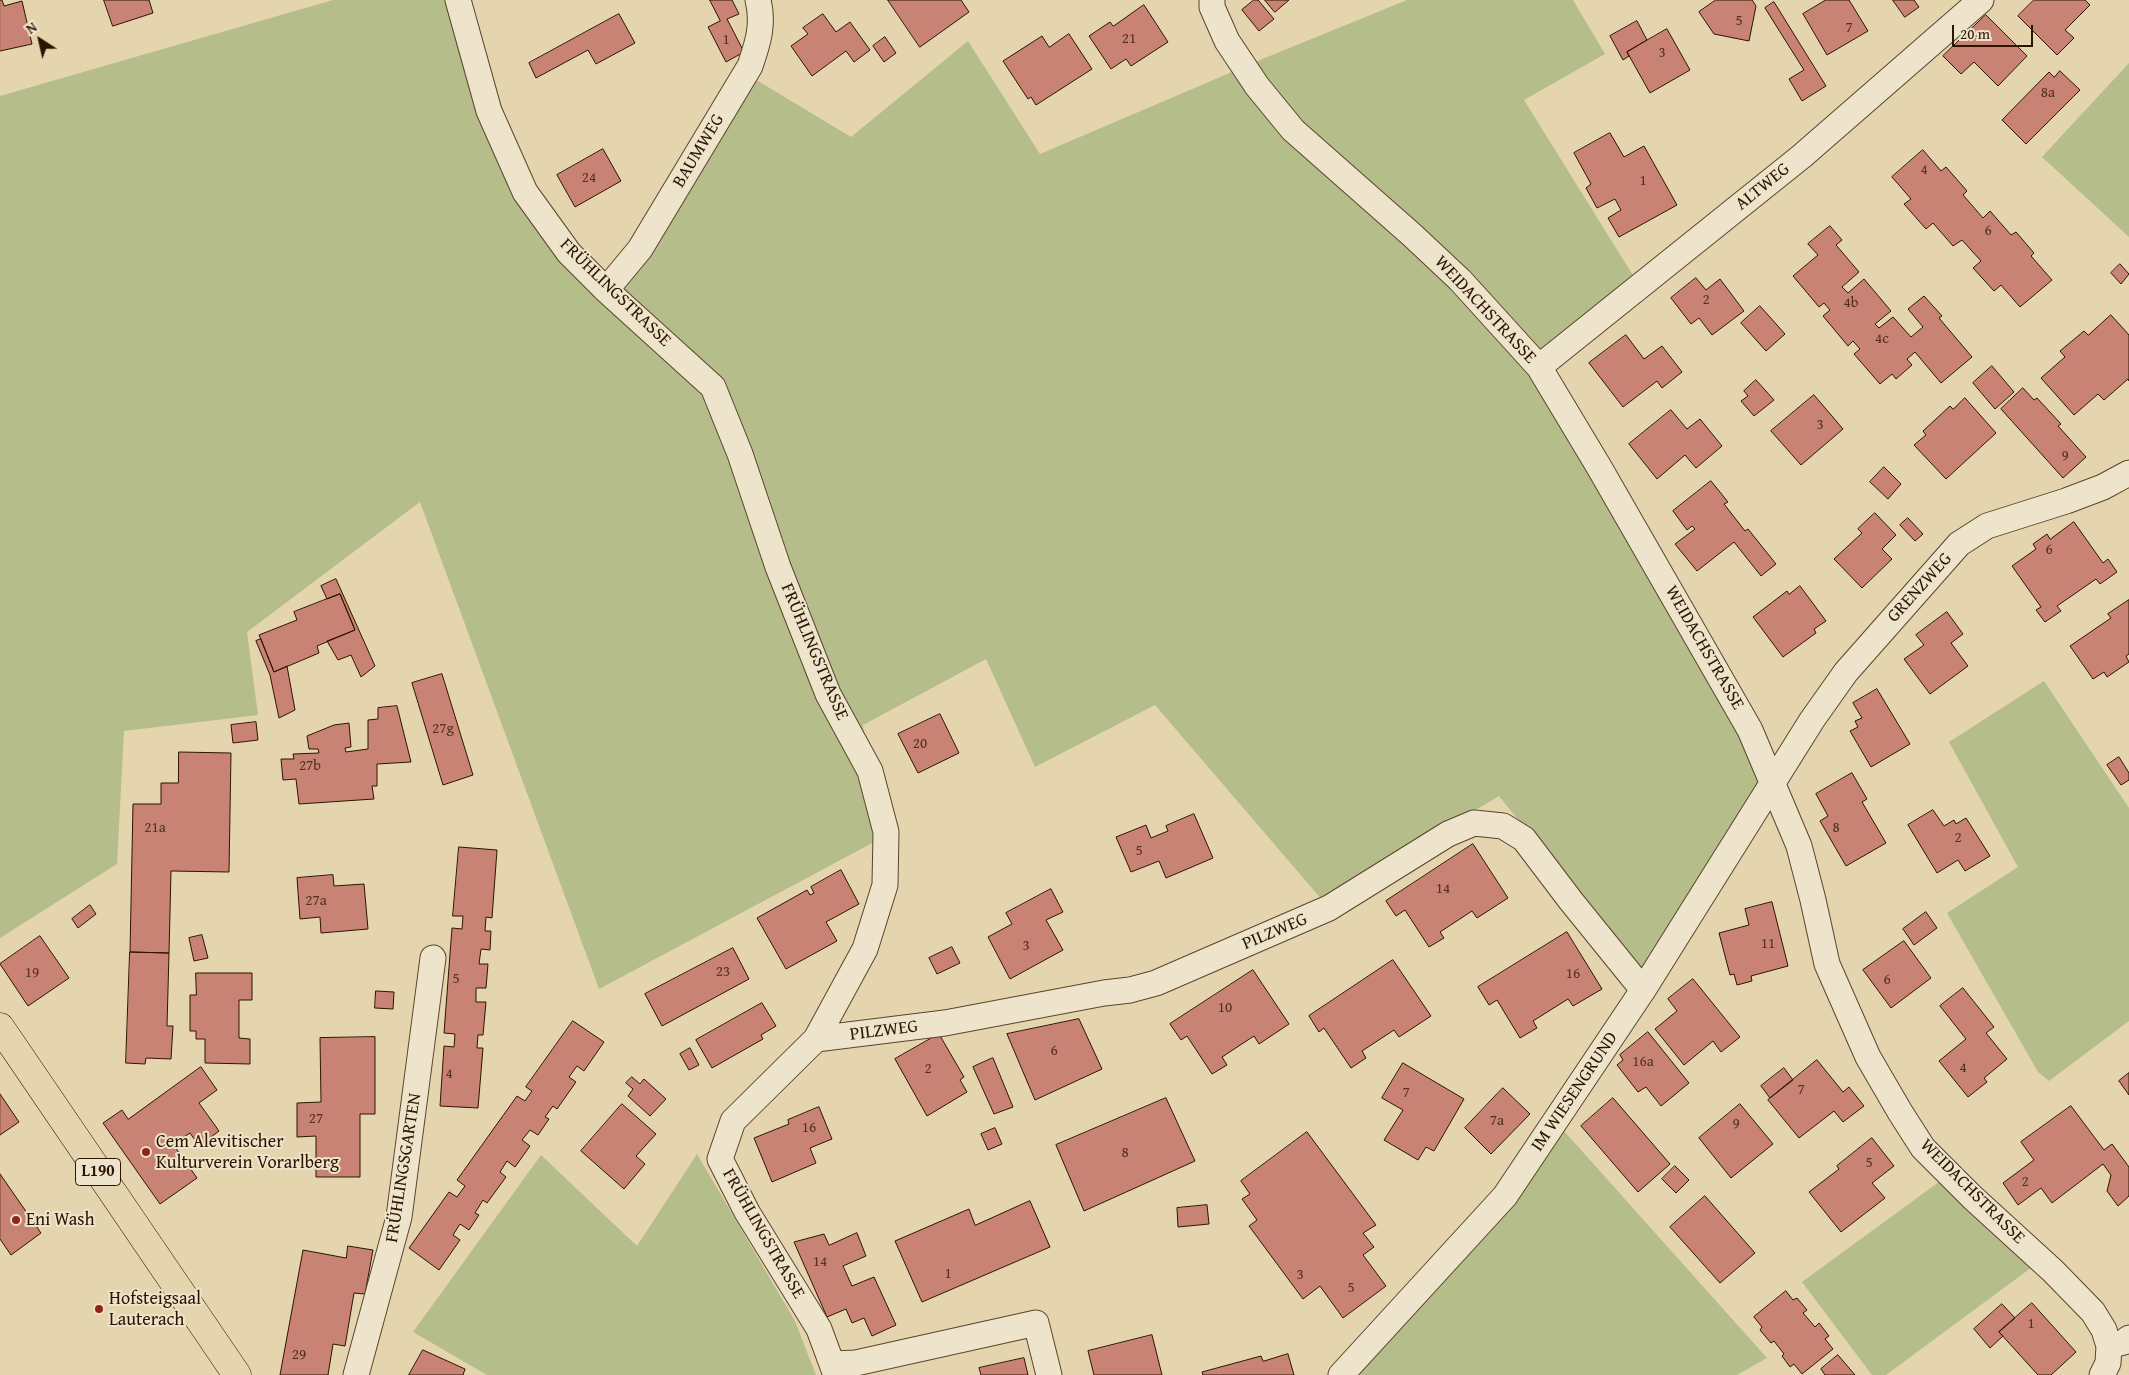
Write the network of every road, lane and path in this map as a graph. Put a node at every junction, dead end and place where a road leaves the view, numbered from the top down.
1 (458, 0) edge
2 (758, 0) edge
3 (1212, 0) edge
4 (1981, 0) edge
5 (606, 290) junction
6 (1539, 367) junction
7 (2129, 473) edge
8 (1773, 783) junction
9 (433, 958) dead end
10 (1643, 990) junction
11 (0, 1027) edge
12 (816, 1039) junction
13 (2119, 1342) edge
14 (835, 1369) edge
15 (237, 1375) edge
16 (356, 1375) edge
17 (1049, 1375) edge
18 (1341, 1375) edge
19 (2102, 1375) edge

1 - 5 street, FRÜHLINGSTRASSE
2 - 5 street, BAUMWEG
3 - 6 street, WEIDACHSTRASSE
4 - 6 street, ALTWEG
5 - 12 street, FRÜHLINGSTRASSE
6 - 8 street, WEIDACHSTRASSE
7 - 8 street, GRENZWEG
8 - 10 street, IM WIESENGRUND
8 - 13 street, WEIDACHSTRASSE
9 - 16 street, FRÜHLINGSGARTEN
10 - 12 street, PILZWEG
10 - 18 street, IM WIESENGRUND
11 - 15 main road, L190
12 - 14 street, FRÜHLINGSTRASSE
13 - 19 street
14 - 17 street

